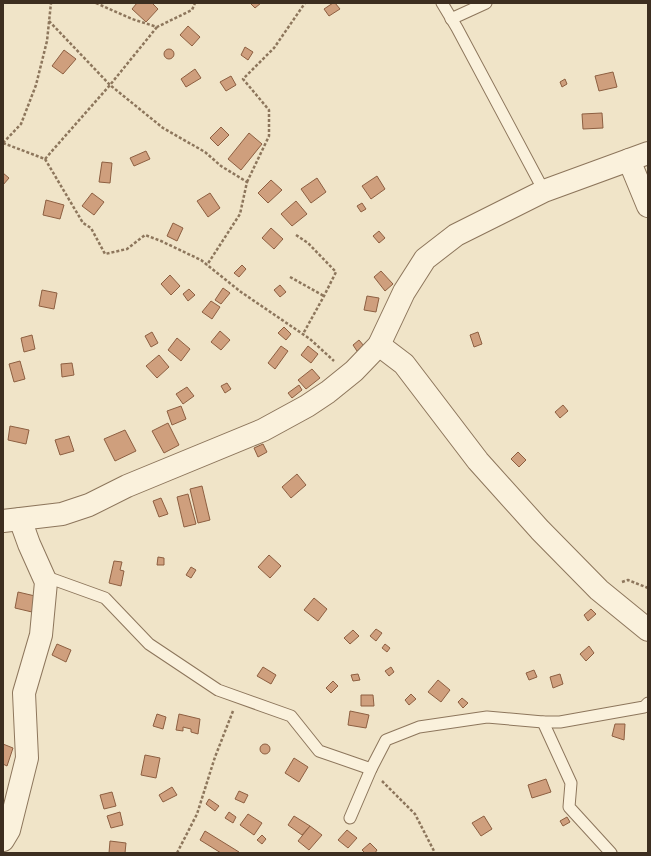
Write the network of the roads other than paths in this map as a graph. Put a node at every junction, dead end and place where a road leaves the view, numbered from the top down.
1 (442, 3) edge
2 (486, 3) edge
3 (451, 19) junction
4 (639, 157) edge
5 (544, 191) junction
6 (648, 206) edge
7 (379, 345) junction
8 (12, 520) edge
9 (43, 576) junction
10 (648, 630) edge
11 (648, 703) edge
12 (543, 722) junction
13 (371, 769) junction
14 (350, 818) dead end
15 (3, 840) edge
16 (611, 853) edge

1 - 3 lane
2 - 3 lane
3 - 5 lane
4 - 5 street
4 - 6 street
5 - 7 street
7 - 8 street
7 - 10 street
8 - 9 street
9 - 13 lane
9 - 15 street
11 - 12 lane
12 - 13 lane
12 - 16 lane
13 - 14 lane

